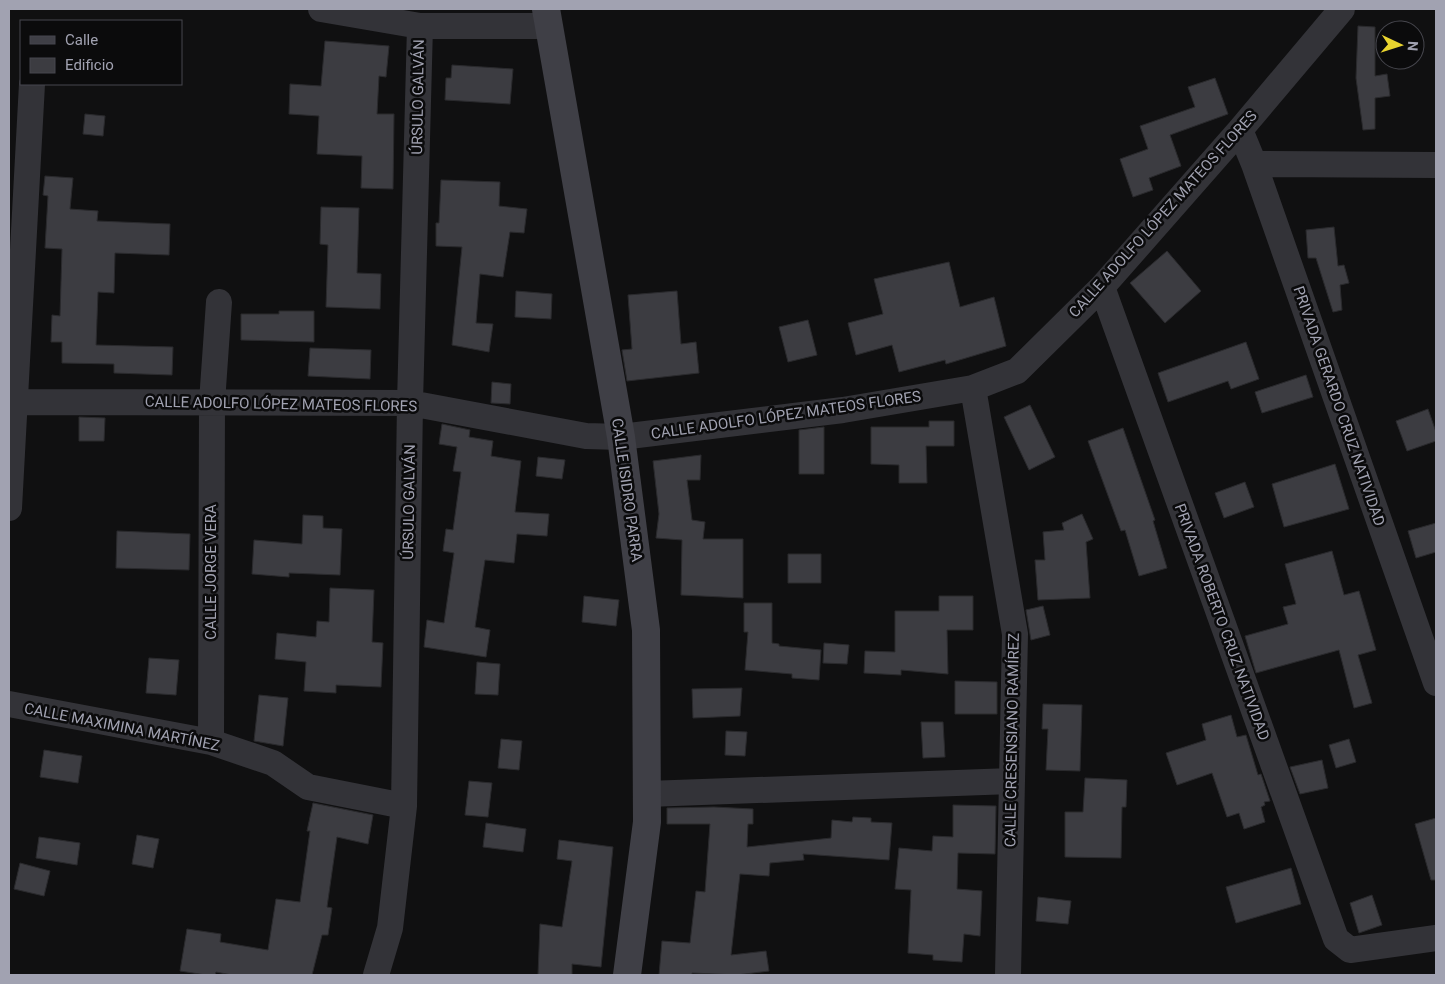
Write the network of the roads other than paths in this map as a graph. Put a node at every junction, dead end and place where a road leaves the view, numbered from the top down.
1 (321, 9) edge
2 (1342, 9) edge
3 (547, 17) edge
4 (420, 26) junction
5 (32, 85) edge
6 (1240, 130) junction
7 (1254, 164) junction
8 (1436, 165) edge
9 (1102, 287) junction
10 (218, 302) dead end
11 (973, 388) junction
12 (12, 402) edge
13 (212, 402) junction
14 (410, 403) junction
15 (621, 437) junction
16 (9, 508) edge
17 (1436, 683) edge
18 (9, 704) edge
19 (211, 742) junction
20 (1012, 781) junction
21 (647, 794) junction
22 (404, 806) junction
23 (1436, 938) edge
24 (376, 975) edge
25 (627, 975) edge
26 (1008, 975) edge

1 - 4 street
2 - 6 street, CALLE ADOLFO LÓPEZ MATEOS FLORES
3 - 4 street
3 - 15 street, CALLE ISIDRO PARRA
4 - 14 street, ÚRSULO GALVÁN
5 - 12 street
6 - 7 street, PRIVADA GERARDO CRUZ NATIVIDAD
6 - 9 street, CALLE ADOLFO LÓPEZ MATEOS FLORES
7 - 8 street
7 - 17 street, PRIVADA GERARDO CRUZ NATIVIDAD
9 - 11 street, CALLE ADOLFO LÓPEZ MATEOS FLORES
9 - 23 street, PRIVADA ROBERTO CRUZ NATIVIDAD
10 - 13 street, CALLE JORGE VERA
11 - 15 street, CALLE ADOLFO LÓPEZ MATEOS FLORES
11 - 20 street, CALLE CRESENSIANO RAMÍREZ
12 - 13 street, CALLE ADOLFO LÓPEZ MATEOS FLORES
12 - 16 street
13 - 14 street, CALLE ADOLFO LÓPEZ MATEOS FLORES
13 - 19 street, CALLE JORGE VERA
14 - 15 street, CALLE ADOLFO LÓPEZ MATEOS FLORES
14 - 22 street, ÚRSULO GALVÁN
15 - 21 street, CALLE ISIDRO PARRA
18 - 19 street, CALLE MAXIMINA MARTÍNEZ
19 - 22 street, CALLE MAXIMINA MARTÍNEZ
20 - 21 street
20 - 26 street, CALLE CRESENSIANO RAMÍREZ
21 - 25 street, CALLE ISIDRO PARRA
22 - 24 street, ÚRSULO GALVÁN

